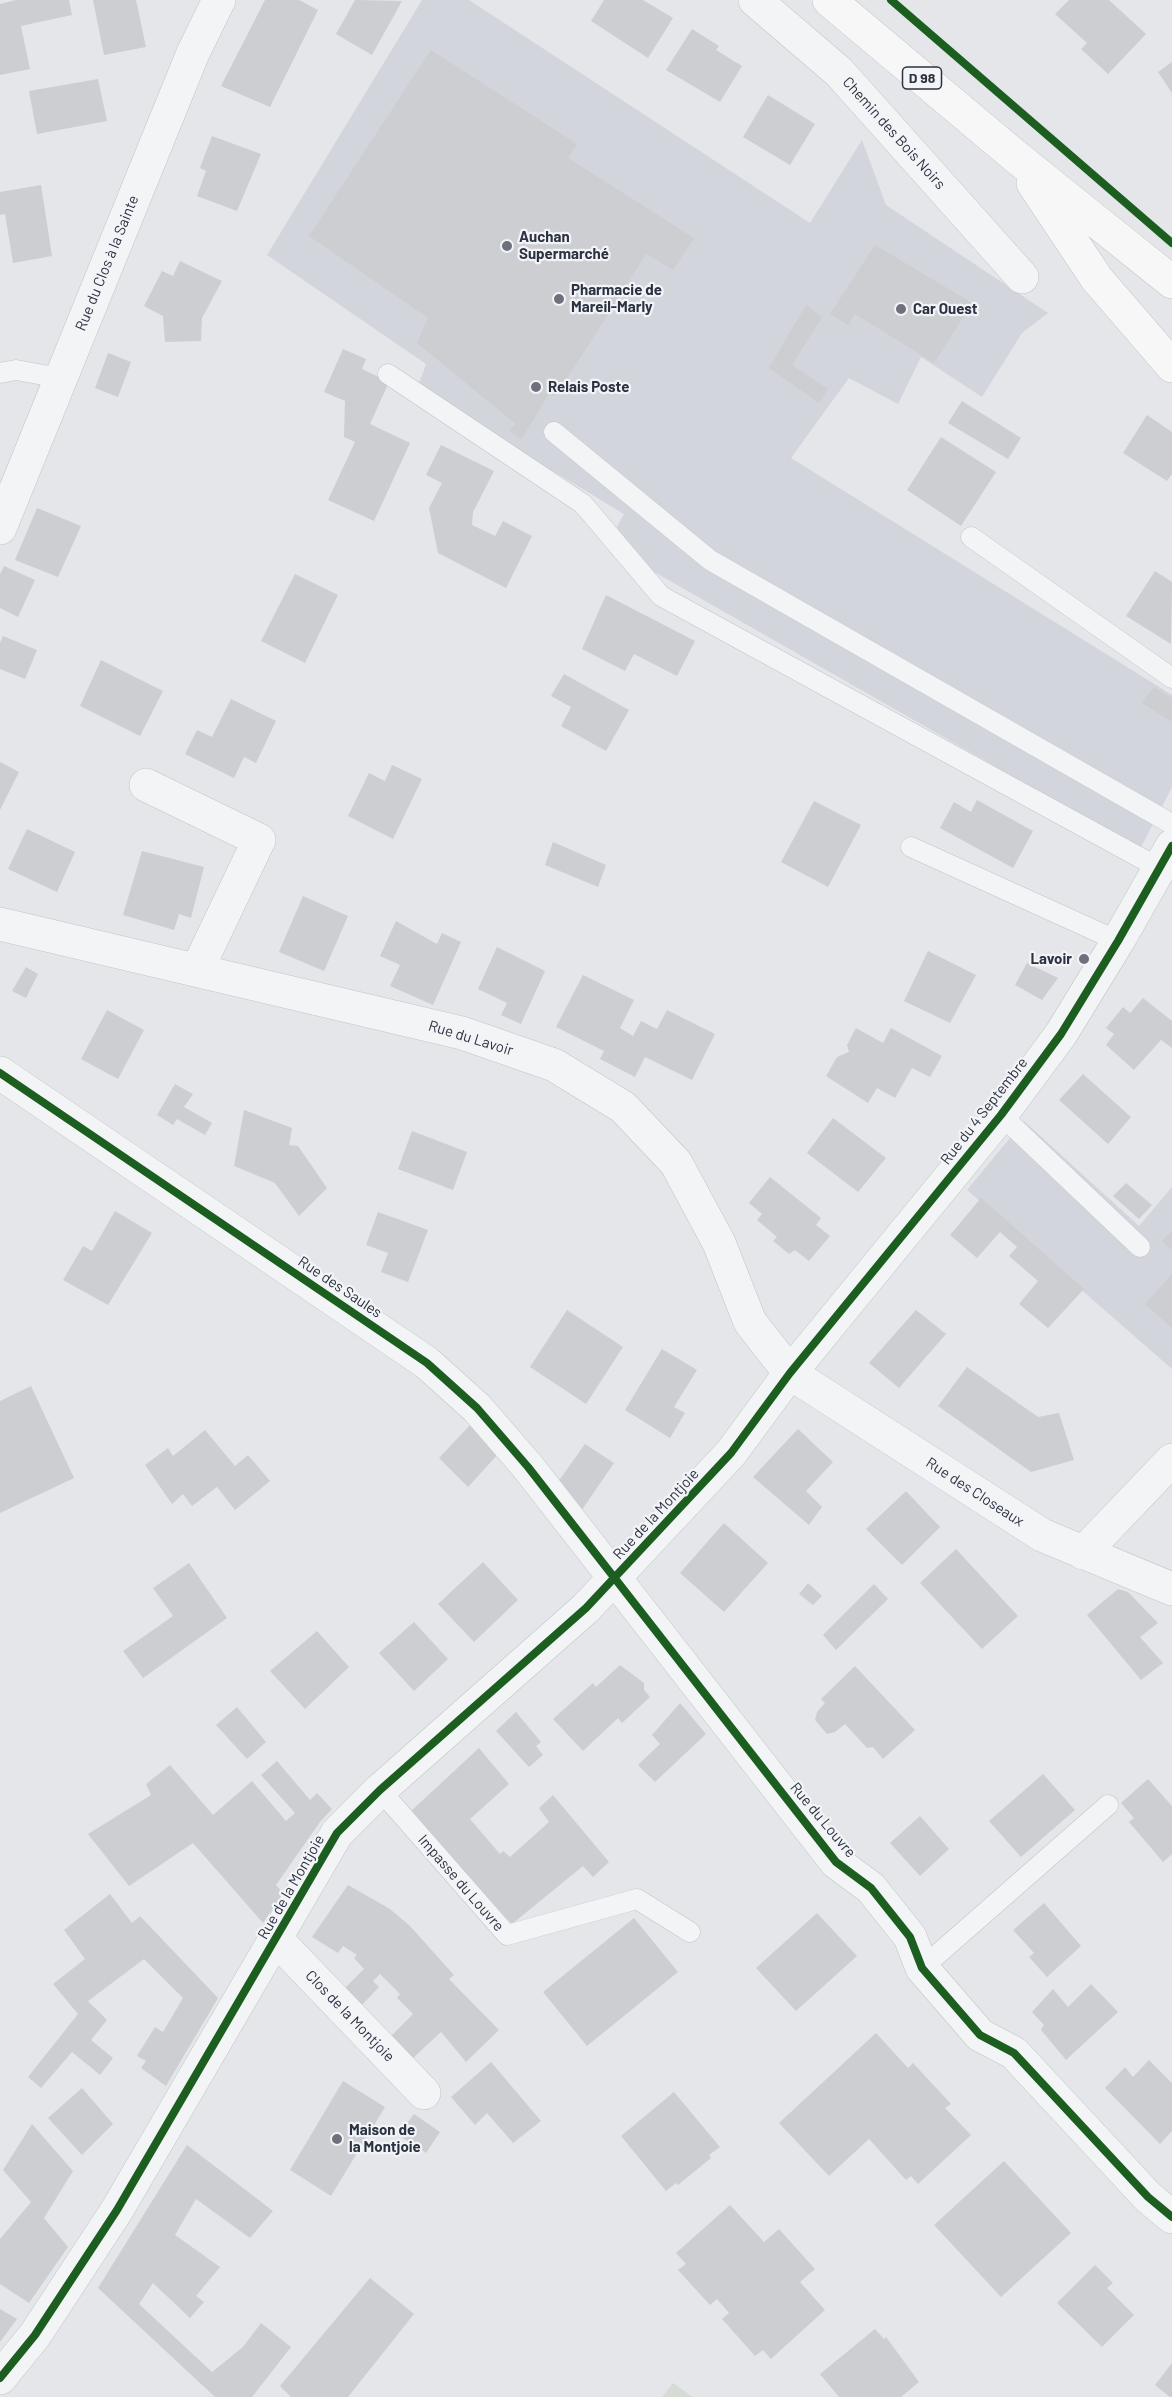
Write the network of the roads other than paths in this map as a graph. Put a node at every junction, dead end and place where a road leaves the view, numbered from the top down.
1 (219, 0) edge
2 (755, 0) edge
3 (829, 0) edge
4 (1015, 156) junction
5 (1022, 277) dead end
6 (1172, 282) edge
7 (1172, 366) edge
8 (0, 373) edge
9 (388, 374) dead end
10 (60, 378) junction
11 (555, 432) dead end
12 (0, 528) edge
13 (970, 537) dead end
14 (1172, 678) edge
15 (146, 785) dead end
16 (1172, 824) edge
17 (911, 847) dead end
18 (1166, 857) edge
19 (0, 924) edge
20 (1118, 941) junction
21 (197, 970) junction
22 (0, 1073) edge
23 (1001, 1114) junction
24 (1140, 1247) dead end
25 (790, 1373) junction
26 (1172, 1460) edge
27 (1083, 1553) junction
28 (616, 1578) junction
29 (1172, 1589) edge
30 (380, 1791) junction
31 (1108, 1805) dead end
32 (690, 1932) dead end
33 (276, 1940) junction
34 (922, 1968) junction
35 (424, 2093) dead end
36 (1172, 2217) edge
37 (0, 2378) edge

1 - 10 street, Rue du Clos à la Sainte
2 - 5 street, Chemin des Bois Noirs
3 - 4 main road, D 98
4 - 6 main road, D 98
4 - 7 main road, D 98
8 - 10 lane
9 - 18 lane
10 - 12 street, Rue du Clos à la Sainte
11 - 16 lane
13 - 14 lane
15 - 21 street
17 - 20 lane
18 - 20 street, Rue du 4 Septembre
19 - 21 street, Rue du Lavoir
20 - 23 street, Rue du 4 Septembre
21 - 25 street, Rue du Lavoir
22 - 28 street, Rue des Saules
23 - 24 lane
23 - 25 street, Rue du 4 Septembre
25 - 27 street, Rue des Closeaux
25 - 28 street, Rue de la Montjoie
26 - 27 street
27 - 29 street, Rue des Closeaux
28 - 30 street, Rue de la Montjoie
28 - 34 street, Rue du Louvre
30 - 32 lane, Impasse du Louvre
30 - 33 street, Rue de la Montjoie
31 - 34 lane
33 - 35 street, Clos de la Montjoie
33 - 37 street, Rue de la Montjoie
34 - 36 street, Rue du Louvre

